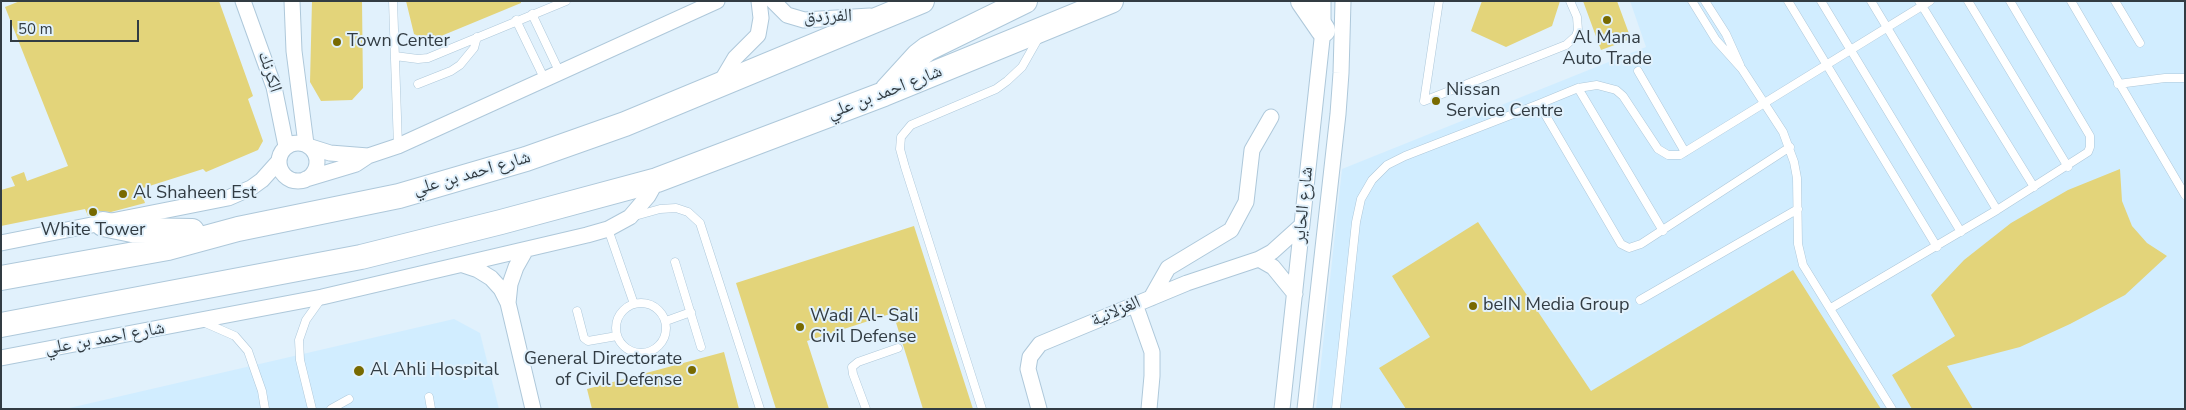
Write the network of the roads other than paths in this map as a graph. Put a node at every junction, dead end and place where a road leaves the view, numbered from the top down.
1 (242, 1) edge
2 (292, 1) edge
3 (393, 1) edge
4 (566, 1) edge
5 (716, 1) edge
6 (759, 1) edge
7 (773, 1) edge
8 (922, 1) edge
9 (1025, 1) edge
10 (1111, 1) edge
11 (1303, 1) edge
12 (1323, 1) edge
13 (1343, 1) edge
14 (1439, 1) edge
15 (1570, 1) edge
16 (1692, 1) edge
17 (1704, 1) edge
18 (1788, 1) edge
19 (1821, 1) edge
20 (1871, 1) edge
21 (1930, 1) edge
22 (1968, 1) edge
23 (2010, 1) edge
24 (2071, 1) edge
25 (2116, 1) edge
26 (1921, 4) edge
27 (532, 14) junction
28 (889, 14) junction
29 (516, 20) junction
30 (1887, 28) junction
31 (1043, 29) junction
32 (1323, 30) junction
33 (477, 37) junction
34 (2140, 43) dead end
35 (1850, 50) junction
36 (395, 56) junction
37 (1827, 65) junction
38 (1742, 69) junction
39 (1638, 71) dead end
40 (560, 73) junction
41 (2185, 78) edge
42 (545, 80) junction
43 (418, 84) dead end
44 (2118, 84) junction
45 (718, 87) junction
46 (1578, 88) junction
47 (884, 94) junction
48 (1539, 104) junction
49 (1766, 104) junction
50 (1271, 117) dead end
51 (286, 146) junction
52 (308, 146) junction
53 (398, 146) junction
54 (1790, 147) junction
55 (1685, 152) junction
56 (368, 156) junction
57 (278, 161) junction
58 (2068, 167) junction
59 (306, 179) junction
60 (656, 180) junction
61 (2034, 188) junction
62 (2185, 195) edge
63 (1798, 210) junction
64 (1997, 210) junction
65 (630, 217) junction
66 (103, 224) junction
67 (1302, 225) junction
68 (238, 229) junction
69 (608, 229) junction
70 (1663, 230) junction
71 (1961, 232) junction
72 (1, 242) edge
73 (1937, 247) junction
74 (525, 251) junction
75 (1259, 259) junction
76 (675, 262) dead end
77 (464, 265) junction
78 (1, 278) edge
79 (1294, 294) junction
80 (322, 297) junction
81 (1151, 298) junction
82 (1640, 300) dead end
83 (508, 303) junction
84 (634, 304) junction
85 (1135, 304) junction
86 (1831, 308) junction
87 (576, 311) dead end
88 (691, 312) junction
89 (202, 321) junction
90 (666, 321) junction
91 (1, 325) edge
92 (617, 336) junction
93 (701, 346) dead end
94 (898, 348) dead end
95 (2, 358) edge
96 (429, 397) dead end
97 (349, 399) dead end
98 (265, 409) edge
99 (312, 409) edge
100 (331, 409) edge
101 (431, 409) edge
102 (533, 409) edge
103 (760, 409) edge
104 (866, 409) edge
105 (982, 409) edge
106 (1039, 409) edge
107 (1149, 409) edge
108 (1282, 409) edge
109 (1305, 409) edge
110 (1336, 409) edge
111 (1892, 409) edge

1 - 51 street, الكرنك
2 - 52 street, الكرنك
3 - 36 lane
4 - 27 lane
5 - 40 street
6 - 45 street
7 - 28 street, الفرزدق
8 - 28 main road, شارع احمد بن علي
9 - 47 main road
10 - 31 main road, شارع احمد بن علي
11 - 32 main road
12 - 32 street, شارع الحاير
13 - 109 street, شارع الحاير
14 - 15 lane
16 - 38 lane
17 - 38 lane
18 - 37 lane
19 - 35 lane
20 - 30 lane
21 - 26 lane
22 - 58 lane
23 - 58 lane
24 - 44 lane
25 - 34 lane
26 - 30 lane
26 - 61 lane
27 - 29 lane
27 - 40 lane
28 - 45 main road, شارع احمد بن علي
29 - 33 lane
29 - 42 lane
30 - 35 lane
30 - 64 lane
31 - 47 main road, شارع احمد بن علي
31 - 105 lane
32 - 67 street, شارع الحاير
33 - 36 lane
33 - 43 lane
35 - 37 lane
35 - 71 lane
36 - 53 lane
37 - 49 lane
37 - 73 lane
38 - 49 lane
39 - 55 lane
40 - 42 street
41 - 44 lane
42 - 53 street
44 - 62 lane
45 - 68 main road, شارع احمد بن علي
46 - 48 lane
46 - 55 lane
46 - 70 lane
47 - 60 main road, شارع احمد بن علي
48 - 70 lane
48 - 110 lane
49 - 54 lane
49 - 55 lane
50 - 81 street
51 - 52 street
51 - 57 street
52 - 56 street
52 - 59 street
53 - 56 street
54 - 63 lane
54 - 70 lane
56 - 59 street
57 - 59 street
57 - 66 street
58 - 61 lane
60 - 65 street, شارع احمد بن علي
60 - 91 main road, شارع احمد بن علي
61 - 64 lane
63 - 82 lane
63 - 86 lane
64 - 71 lane
65 - 69 street, شارع احمد بن علي
65 - 103 lane
66 - 68 main road
66 - 72 street
67 - 75 street, الغزلانية
67 - 79 street, شارع الحاير
68 - 78 main road, شارع احمد بن علي
69 - 74 street, شارع احمد بن علي
69 - 84 lane
71 - 73 lane
73 - 86 lane
74 - 77 street, شارع احمد بن علي
74 - 83 street
75 - 79 street
75 - 81 street, الغزلانية
76 - 88 lane
77 - 80 street, شارع احمد بن علي
77 - 83 street
79 - 108 street, شارع الحاير
80 - 89 street, شارع احمد بن علي
80 - 99 lane
81 - 85 street, الغزلانية
83 - 102 street
84 - 90 lane
84 - 92 lane
85 - 106 street, الغزلانية
85 - 107 street
86 - 111 lane
87 - 92 lane
88 - 90 lane
88 - 93 lane
89 - 95 street, شارع احمد بن علي
89 - 98 lane
90 - 92 lane
94 - 104 lane
96 - 101 lane
97 - 100 lane

